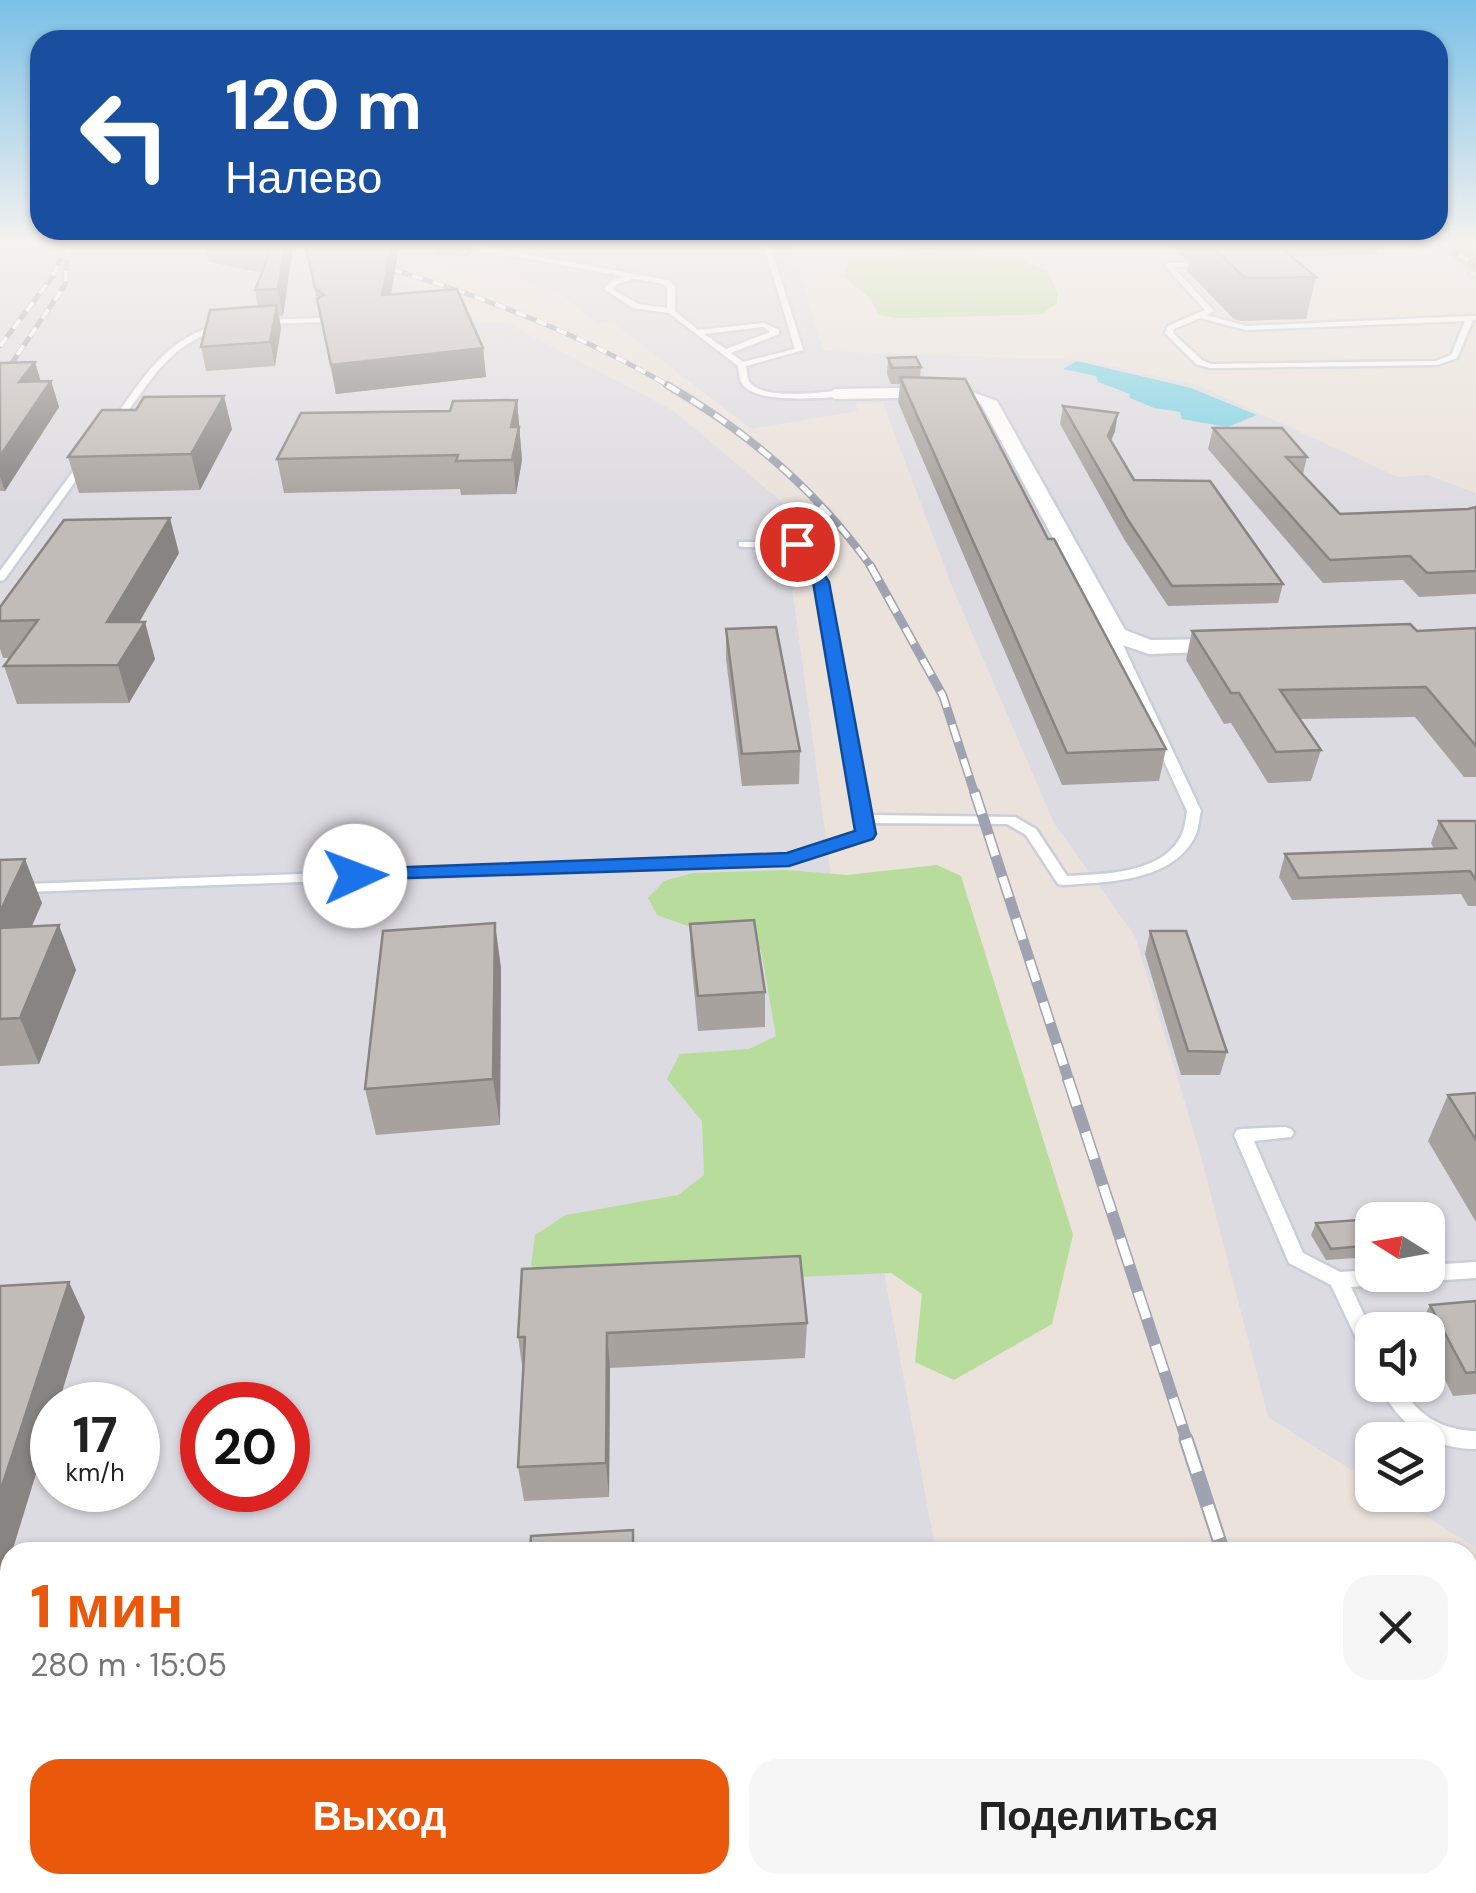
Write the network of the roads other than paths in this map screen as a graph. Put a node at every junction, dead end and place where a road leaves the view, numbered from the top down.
1 (194, 330) edge
2 (713, 330) edge
3 (773, 330) edge
4 (793, 330) edge
5 (1170, 330) edge
6 (1467, 330) edge
7 (697, 332) joint
8 (726, 352) junction
9 (742, 365) junction
10 (836, 394) joint
11 (112, 426) edge
12 (89, 456) edge
13 (742, 544) dead end
14 (0, 578) edge
15 (1107, 624) junction
16 (1247, 646) edge
17 (863, 819) junction
18 (0, 888) edge
19 (1285, 1134) dead end
20 (1476, 1270) edge
21 (1445, 1272) edge
22 (1355, 1279) edge
23 (1338, 1280) junction
24 (1355, 1316) edge
25 (1397, 1402) edge
26 (1476, 1440) edge

1 - 11 lane
2 - 7 lane
3 - 8 lane
4 - 9 lane
5 - 6 lane
7 - 8 lane
8 - 9 lane
9 - 10 lane
10 - 15 street
12 - 14 lane
13 - 17 lane
15 - 16 street
15 - 17 lane
17 - 18 lane
19 - 23 lane
20 - 21 lane
22 - 23 lane
23 - 24 lane
25 - 26 lane

